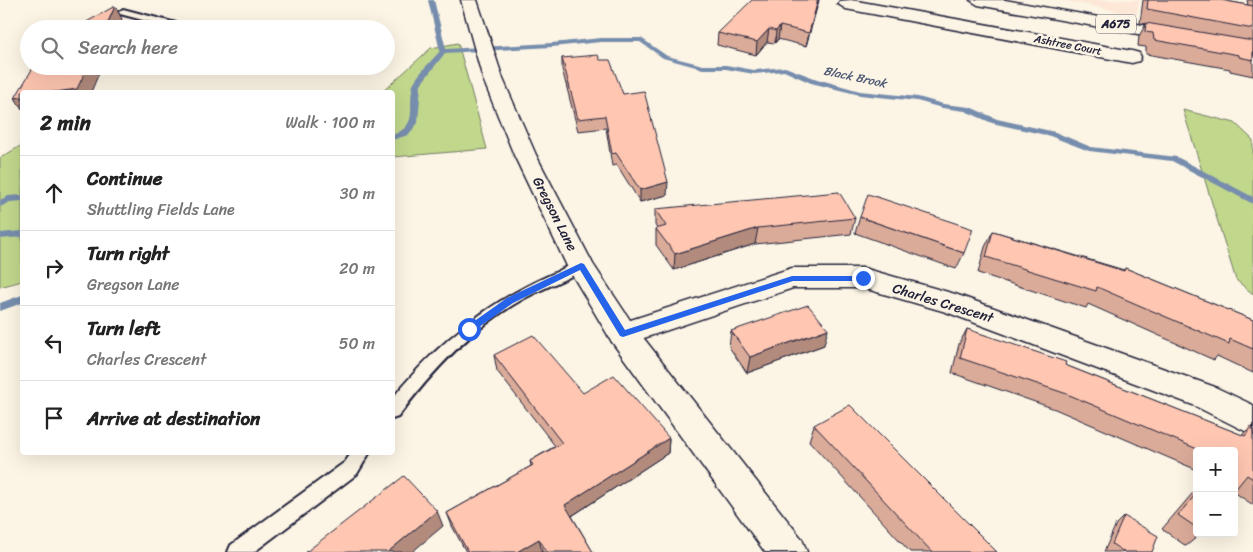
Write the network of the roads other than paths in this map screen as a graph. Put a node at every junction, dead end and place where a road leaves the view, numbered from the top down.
1 (469, 0) edge
2 (978, 0) edge
3 (846, 4) dead end
4 (1010, 5) junction
5 (123, 12) dead end
6 (154, 20) edge
7 (1005, 33) junction
8 (1253, 50) edge
9 (1132, 57) dead end
10 (581, 266) junction
11 (623, 334) junction
12 (395, 408) edge
13 (1253, 421) edge
14 (360, 455) edge
15 (238, 552) edge
16 (788, 552) edge

1 - 10 street, Gregson Lane
2 - 4 street, A675
3 - 7 street, Ashtree Court
4 - 7 street
4 - 8 street, A675
5 - 6 lane
7 - 9 street, Ashtree Court
10 - 11 street, Gregson Lane
10 - 12 lane
11 - 13 street, Charles Crescent
11 - 16 street, Gregson Lane
14 - 15 lane

